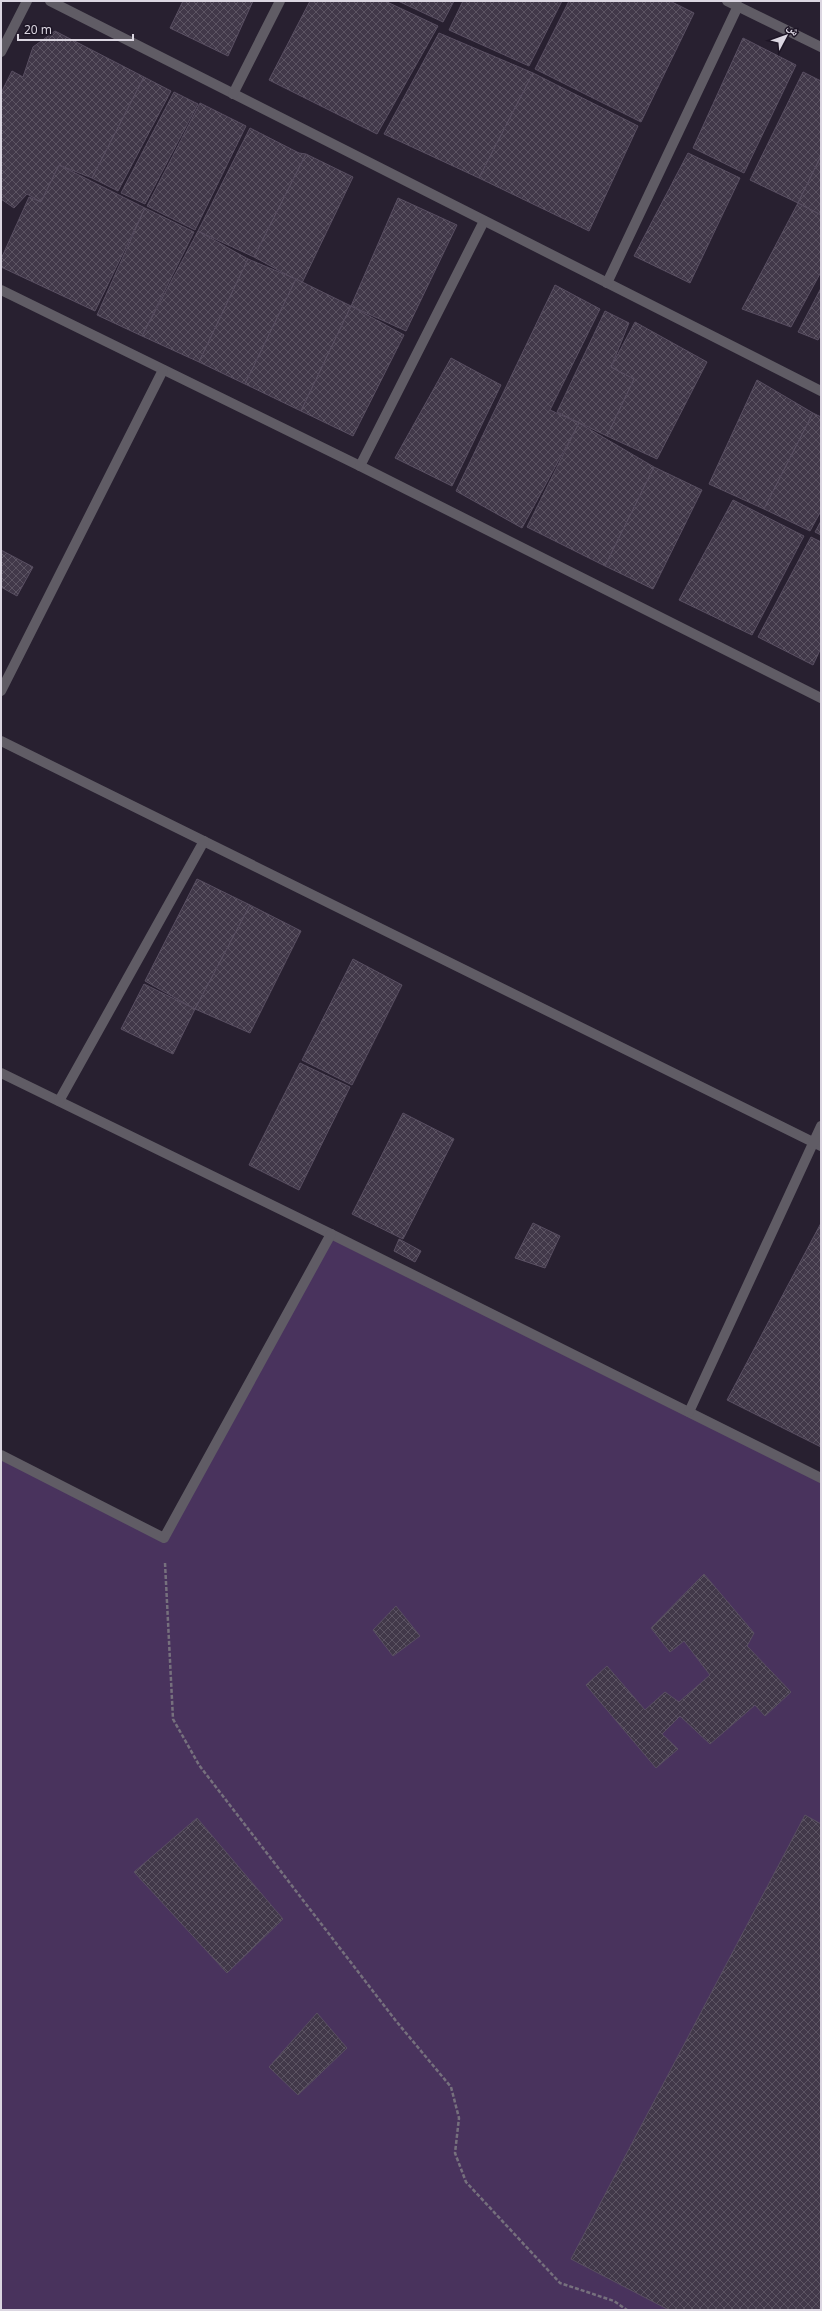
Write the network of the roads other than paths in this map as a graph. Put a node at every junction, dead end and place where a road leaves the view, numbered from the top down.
1 (27, 1) edge
2 (50, 1) edge
3 (280, 1) edge
4 (727, 1) edge
5 (738, 6) junction
6 (821, 48) edge
7 (1, 52) edge
8 (233, 94) junction
9 (484, 221) junction
10 (607, 283) junction
11 (1, 290) edge
12 (163, 370) junction
13 (821, 391) edge
14 (360, 466) junction
15 (1, 691) edge
16 (821, 698) edge
17 (1, 741) edge
18 (204, 840) junction
19 (1, 1073) edge
20 (59, 1101) junction
21 (821, 1126) edge
22 (817, 1144) edge
23 (331, 1234) junction
24 (689, 1412) junction
25 (1, 1454) edge
26 (821, 1478) edge

1 - 7 street
2 - 8 street
3 - 8 street
4 - 5 street
5 - 6 street
5 - 10 street
8 - 9 street
9 - 10 street
9 - 14 street
10 - 13 street
11 - 12 street
12 - 14 street
12 - 15 street
14 - 16 street
17 - 18 street
18 - 20 street
18 - 22 street
19 - 20 street
20 - 23 street
21 - 22 street
22 - 24 street
23 - 24 street
23 - 25 street
24 - 26 street

